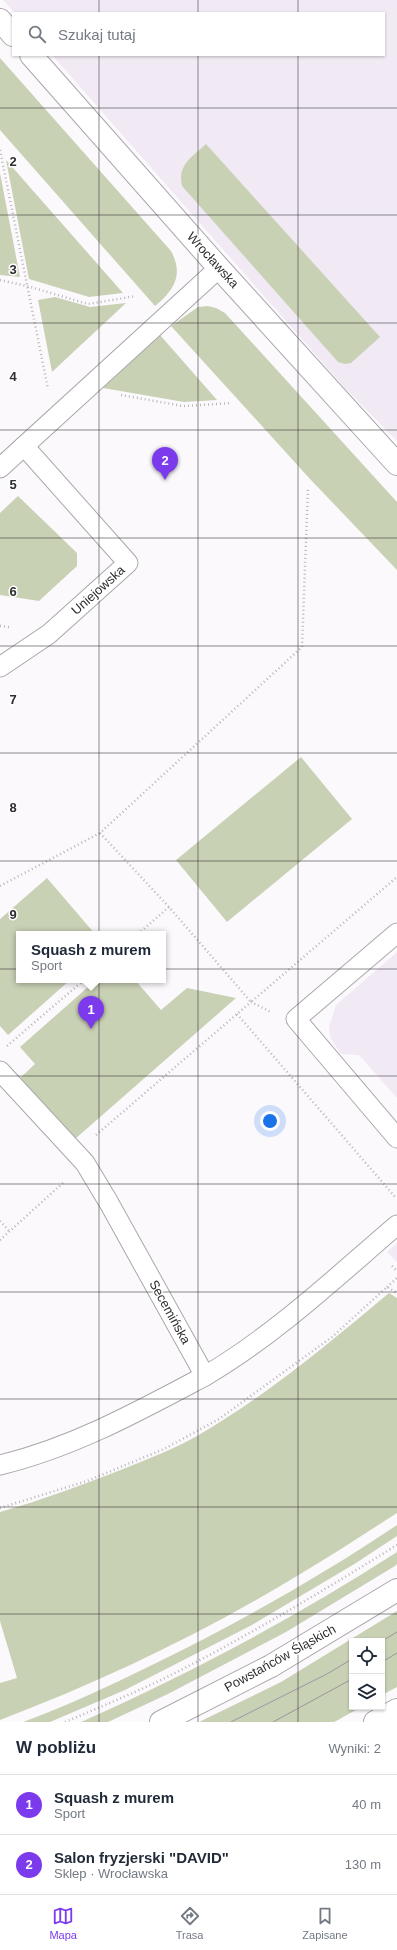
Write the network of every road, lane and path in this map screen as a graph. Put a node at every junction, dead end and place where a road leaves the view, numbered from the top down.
1 (0, 20) edge
2 (12, 34) edge
3 (32, 56) edge
4 (0, 150) edge
5 (219, 268) junction
6 (0, 280) edge
7 (27, 286) junction
8 (136, 296) dead end
9 (87, 389) junction
10 (232, 403) dead end
11 (54, 419) junction
12 (24, 446) junction
13 (397, 464) edge
14 (0, 468) edge
15 (308, 488) dead end
16 (0, 667) edge
17 (100, 834) junction
18 (397, 877) edge
19 (0, 886) edge
20 (169, 907) junction
21 (141, 931) edge
22 (397, 932) edge
23 (81, 983) edge
24 (251, 1002) junction
25 (237, 1014) junction
26 (296, 1019) junction
27 (6, 1047) dead end
28 (0, 1070) edge
29 (397, 1138) edge
30 (80, 1157) junction
31 (397, 1199) edge
32 (0, 1221) edge
33 (397, 1225) edge
34 (10, 1232) junction
35 (0, 1240) edge
36 (397, 1278) edge
37 (388, 1287) junction
38 (397, 1293) edge
39 (205, 1376) junction
40 (0, 1465) edge
41 (0, 1508) edge
42 (397, 1545) edge
43 (397, 1590) edge
44 (397, 1710) edge
45 (65, 1722) edge
46 (161, 1722) edge
47 (374, 1722) edge

1 - 2 street
3 - 5 street, Wrocławska
4 - 7 path
5 - 9 lane
5 - 13 street, Wrocławska
6 - 7 path
7 - 8 path
7 - 11 path
9 - 10 path
9 - 11 lane
11 - 12 lane
12 - 14 lane
12 - 16 lane, Uniejowska
15 - 17 path
17 - 19 path
17 - 20 path
18 - 24 path
20 - 21 path
20 - 24 path
22 - 26 lane
23 - 27 path
24 - 25 path
24 - 26 path
25 - 30 path
25 - 31 path
26 - 29 lane
28 - 30 lane, Secemińska
30 - 34 path
30 - 39 lane, Secemińska
32 - 34 path
33 - 39 lane
34 - 35 path
36 - 37 path
37 - 38 path
37 - 41 path
39 - 40 lane
42 - 45 path
43 - 46 street, Powstańców Śląskich
44 - 47 street

